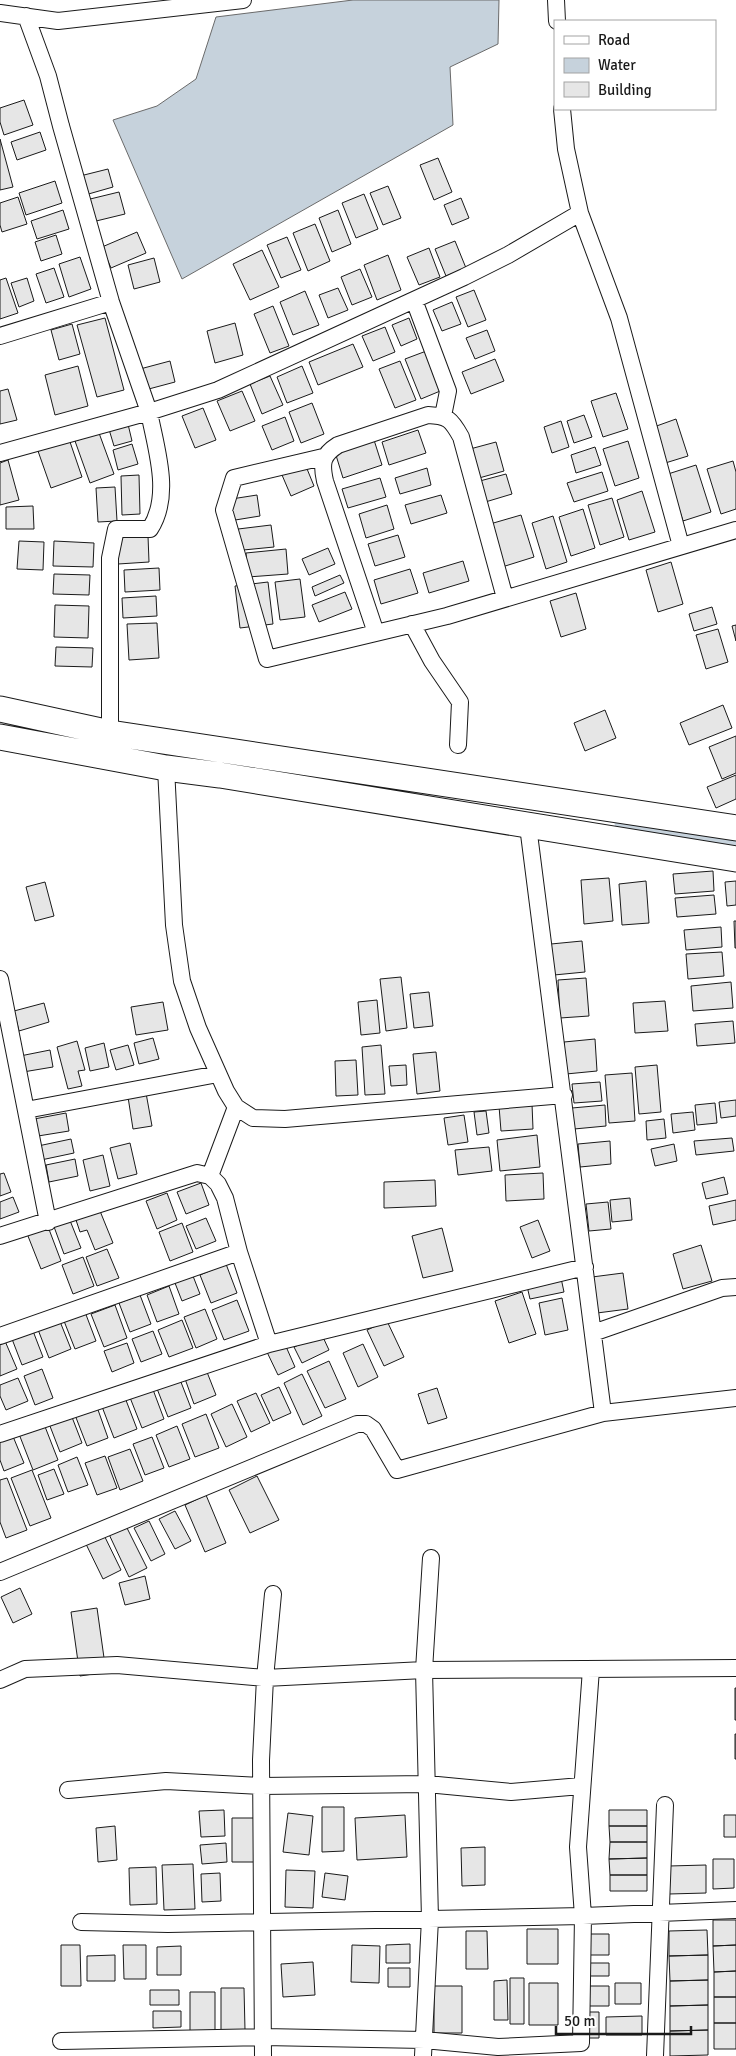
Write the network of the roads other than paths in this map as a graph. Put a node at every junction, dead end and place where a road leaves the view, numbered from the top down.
1 (242, 0) edge
2 (556, 0) edge
3 (164, 4) edge
4 (0, 13) edge
5 (26, 16) junction
6 (557, 20) edge
7 (562, 110) edge
8 (580, 213) junction
9 (414, 300) junction
10 (111, 302) junction
11 (0, 336) edge
12 (149, 412) junction
13 (443, 416) junction
14 (0, 453) edge
15 (323, 457) junction
16 (736, 530) edge
17 (682, 546) junction
18 (505, 598) junction
19 (412, 624) junction
20 (376, 633) junction
21 (0, 709) edge
22 (0, 737) edge
23 (458, 744) dead end
24 (110, 745) junction
25 (166, 768) junction
26 (528, 826) junction
27 (736, 828) edge
28 (736, 859) edge
29 (0, 979) edge
30 (2, 1003) edge
31 (218, 1074) junction
32 (564, 1095) junction
33 (236, 1108) junction
34 (26, 1110) junction
35 (210, 1176) junction
36 (48, 1222) junction
37 (0, 1236) edge
38 (239, 1252) junction
39 (585, 1267) junction
40 (736, 1287) edge
41 (593, 1333) junction
42 (0, 1336) edge
43 (269, 1344) junction
44 (736, 1398) edge
45 (603, 1414) junction
46 (0, 1434) edge
47 (431, 1558) dead end
48 (0, 1572) edge
49 (273, 1594) dead end
50 (736, 1668) edge
51 (591, 1669) junction
52 (424, 1670) junction
53 (265, 1678) junction
54 (0, 1680) edge
55 (427, 1784) junction
56 (261, 1786) junction
57 (581, 1786) junction
58 (68, 1790) dead end
59 (664, 1805) dead end
60 (736, 1910) edge
61 (662, 1913) junction
62 (583, 1916) junction
63 (430, 1919) junction
64 (82, 1922) dead end
65 (262, 1923) junction
66 (263, 2037) junction
67 (61, 2041) dead end
68 (424, 2048) edge
69 (263, 2056) edge
70 (655, 2056) edge

1 - 3 street
2 - 6 street
3 - 5 street
4 - 5 street
5 - 10 street
7 - 8 street
8 - 9 street
8 - 17 street
9 - 12 street
9 - 13 street
10 - 11 street
10 - 12 street
12 - 14 street
12 - 24 street
13 - 15 street
13 - 18 street
15 - 20 street
15 - 20 street
16 - 17 street
17 - 18 street
18 - 19 street
19 - 20 street
19 - 23 street
21 - 24 main road
22 - 24 main road
24 - 25 main road
24 - 27 main road
25 - 26 main road
25 - 31 street
26 - 28 main road
26 - 32 street
29 - 30 street
30 - 34 street
31 - 33 street
31 - 34 street
32 - 33 street
32 - 39 street
33 - 35 street
34 - 36 street
35 - 36 street
35 - 38 street
36 - 37 street
38 - 42 street
38 - 43 street
39 - 41 street
39 - 43 street
40 - 41 street
41 - 45 street
43 - 46 street
44 - 45 street
45 - 48 street
47 - 52 street
49 - 53 street
50 - 51 street
51 - 52 street
51 - 57 street
52 - 53 street
52 - 55 street
53 - 54 street
53 - 56 street
55 - 56 street
55 - 57 street
55 - 63 street
56 - 58 street
56 - 65 street
57 - 62 street
59 - 61 street
60 - 61 street
61 - 62 street
61 - 70 street
62 - 63 street
62 - 68 street
63 - 65 street
63 - 68 street
64 - 65 street
65 - 66 street
66 - 67 street
66 - 68 street
66 - 69 street

